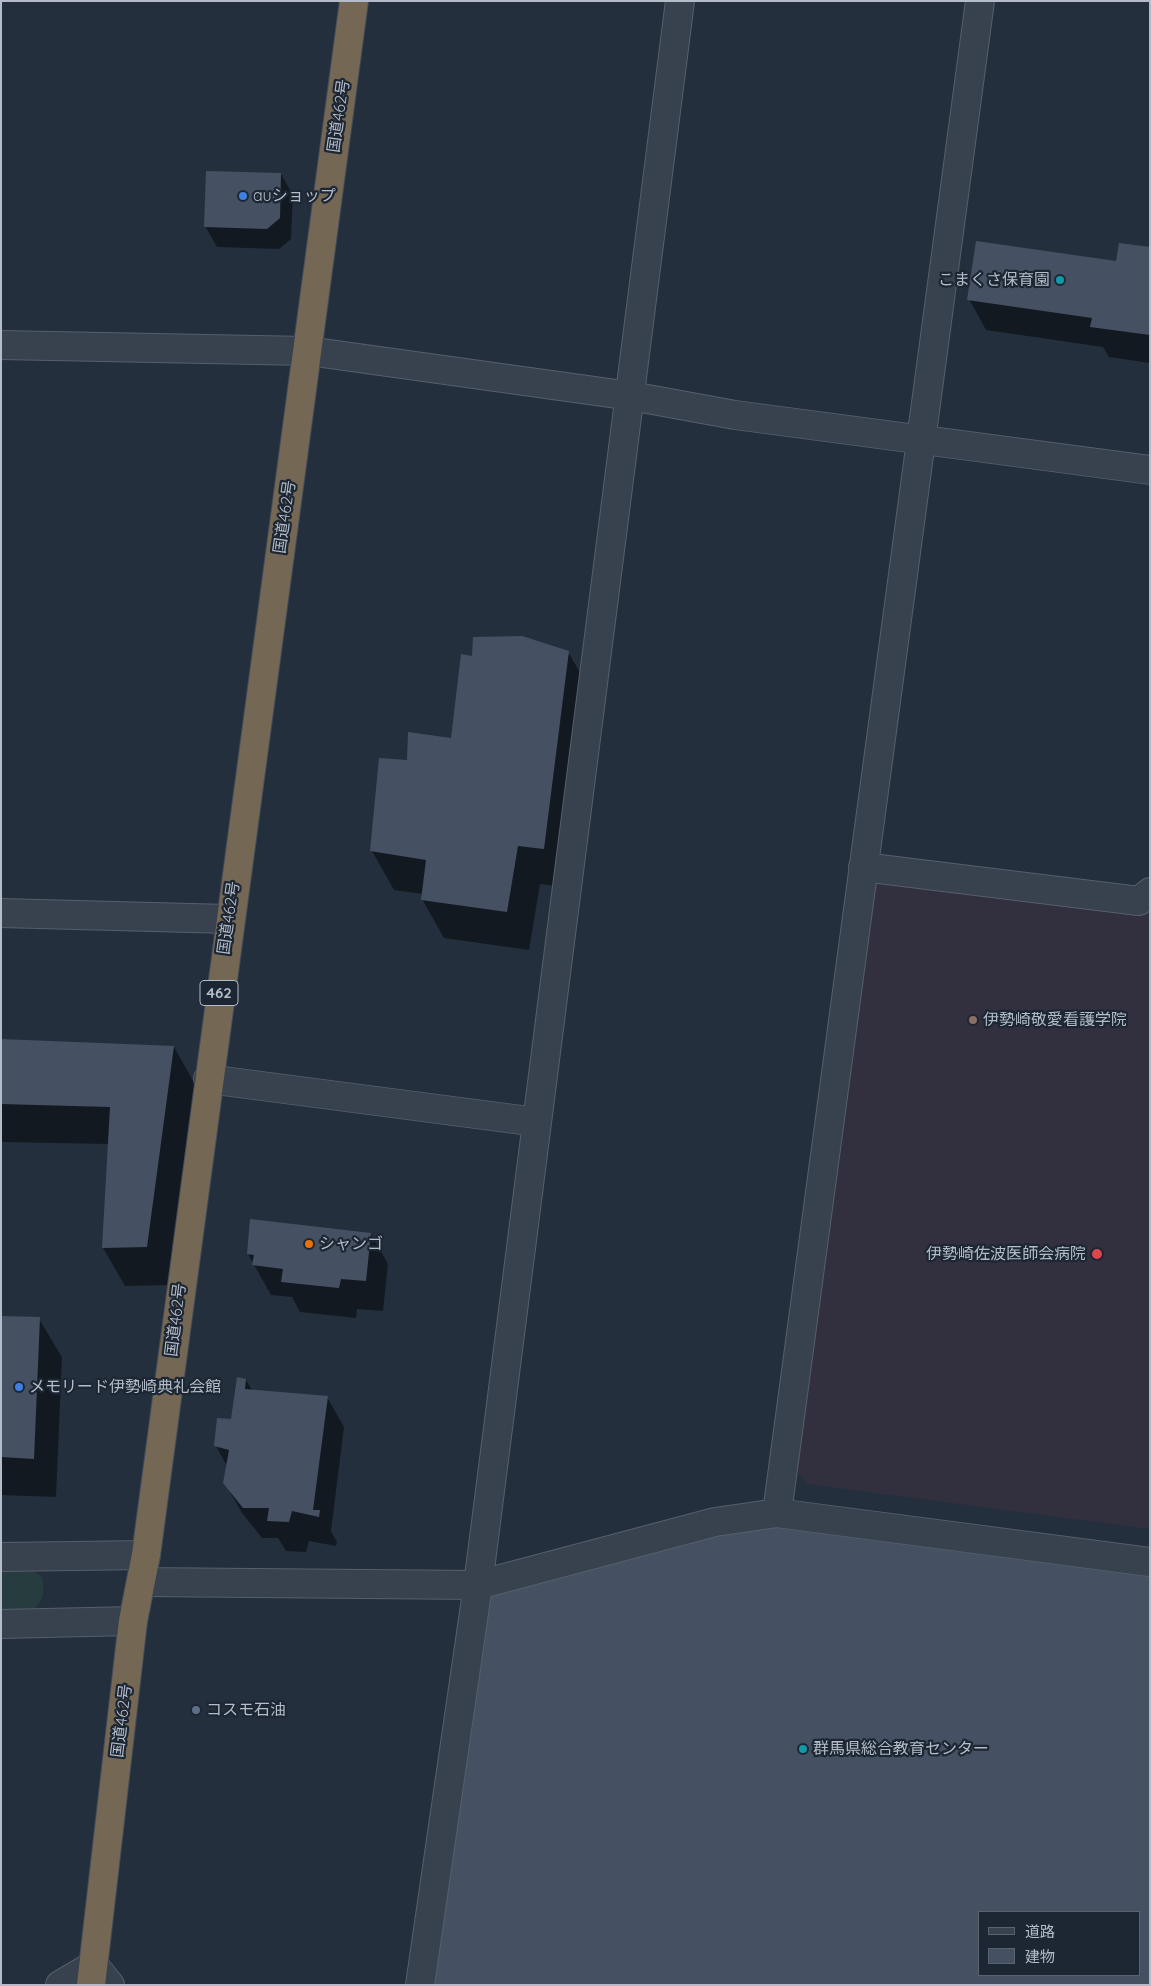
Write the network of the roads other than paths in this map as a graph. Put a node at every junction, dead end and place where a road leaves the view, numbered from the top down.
1 (354, 1) edge
2 (680, 1) edge
3 (980, 1) edge
4 (1, 345) edge
5 (308, 351) junction
6 (631, 396) junction
7 (921, 440) junction
8 (1150, 470) edge
9 (863, 867) junction
10 (1150, 892) edge
11 (1, 913) edge
12 (229, 919) junction
13 (208, 1079) junction
14 (536, 1122) junction
15 (777, 1513) junction
16 (146, 1555) junction
17 (1, 1557) edge
18 (1150, 1562) edge
19 (141, 1582) junction
20 (478, 1585) junction
21 (133, 1621) junction
22 (1, 1624) edge
23 (98, 1978) edge
24 (60, 1985) edge
25 (420, 1985) edge

1 - 5 highway, 国道462号 / 462
2 - 6 street
3 - 7 street
4 - 5 street
5 - 6 street
5 - 12 highway, 国道462号 / 462
6 - 7 street
6 - 14 street
7 - 8 street
7 - 9 street
9 - 10 street
9 - 15 street
11 - 12 street
12 - 13 highway, 国道462号 / 462
13 - 14 street
13 - 16 highway, 国道462号 / 462
14 - 20 street
15 - 18 street
15 - 20 street
16 - 17 street
16 - 19 highway, 国道462号 / 462
19 - 20 street
19 - 21 highway, 国道462号 / 462
20 - 25 street
21 - 22 street
21 - 23 highway, 国道462号 / 462
23 - 24 street

